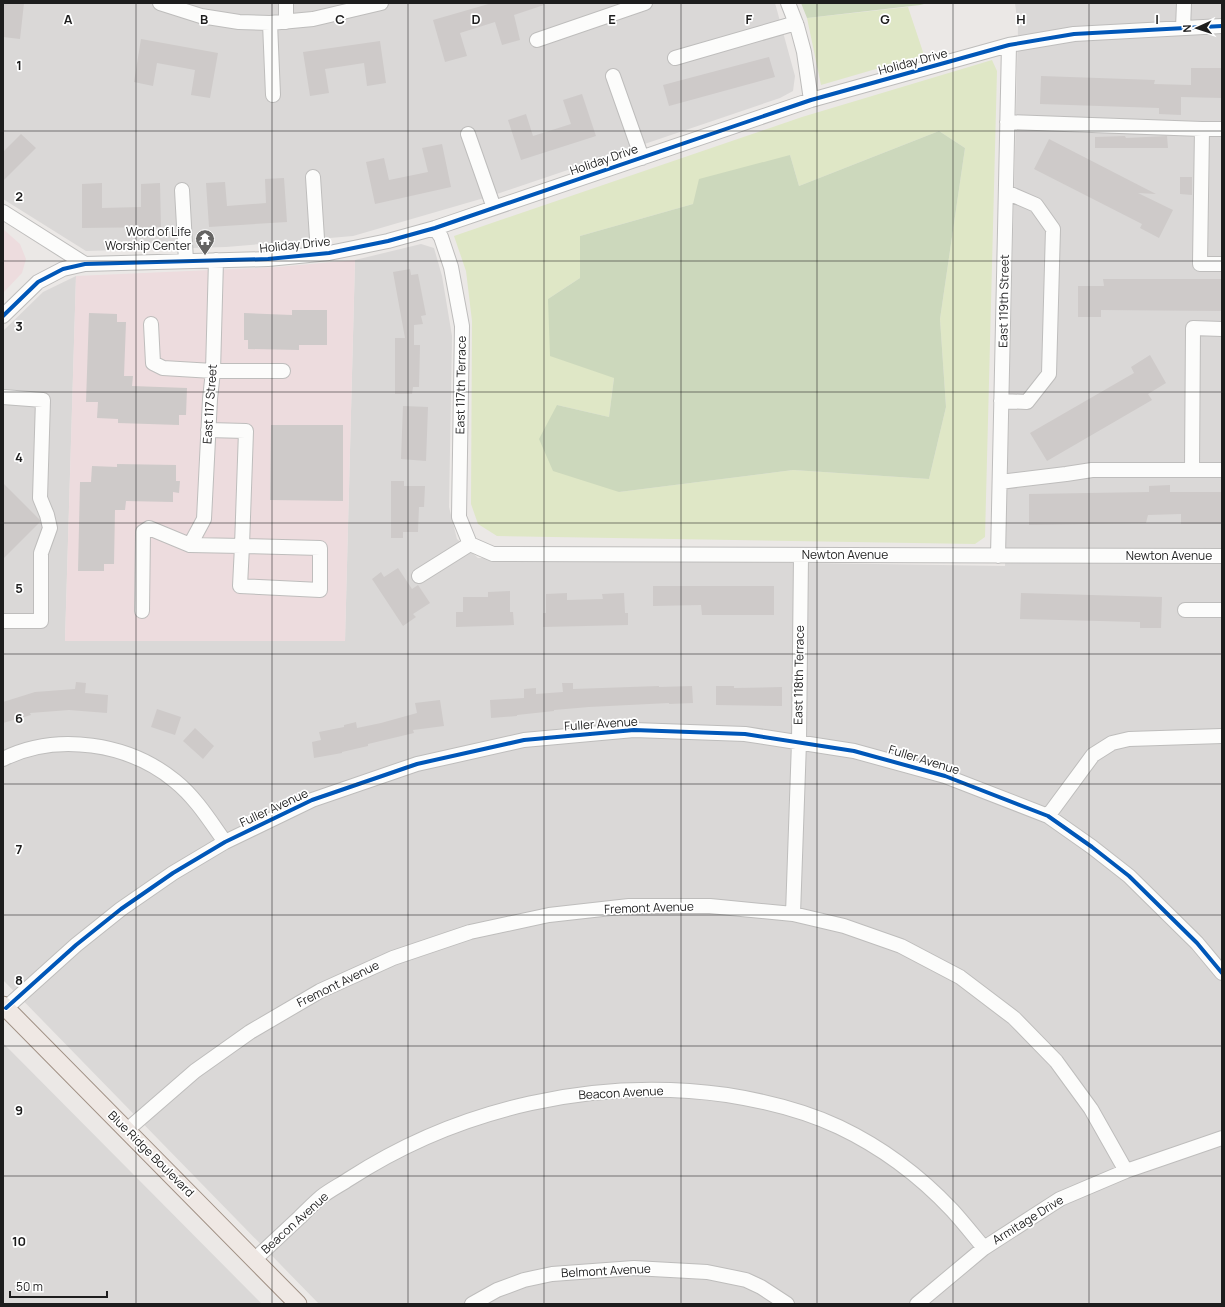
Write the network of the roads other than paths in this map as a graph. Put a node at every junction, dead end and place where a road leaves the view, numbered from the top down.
1 (160, 3) edge
2 (286, 3) edge
3 (381, 3) edge
4 (645, 3) edge
5 (788, 3) edge
6 (1184, 3) edge
7 (286, 22) junction
8 (270, 23) junction
9 (796, 23) junction
10 (1222, 26) edge
11 (1183, 28) junction
12 (537, 40) dead end
13 (1009, 45) junction
14 (675, 58) dead end
15 (613, 76) dead end
16 (273, 94) dead end
17 (811, 100) junction
18 (1007, 122) junction
19 (1202, 129) junction
20 (1222, 129) edge
21 (468, 134) dead end
22 (642, 158) junction
23 (313, 177) dead end
24 (182, 190) dead end
25 (1006, 192) junction
26 (494, 208) junction
27 (3, 212) edge
28 (435, 228) junction
29 (318, 254) junction
30 (216, 260) junction
31 (186, 261) junction
32 (85, 264) junction
33 (1222, 264) edge
34 (3, 316) edge
35 (151, 324) dead end
36 (1222, 329) edge
37 (213, 371) junction
38 (283, 371) dead end
39 (3, 397) edge
40 (1001, 401) junction
41 (208, 430) junction
42 (1192, 470) junction
43 (1222, 470) edge
44 (1000, 482) junction
45 (470, 544) junction
46 (190, 545) junction
47 (242, 546) junction
48 (801, 556) junction
49 (998, 556) junction
50 (1222, 556) edge
51 (419, 576) dead end
52 (1185, 610) dead end
53 (1222, 610) edge
54 (142, 611) dead end
55 (3, 620) edge
56 (1222, 736) edge
57 (799, 742) junction
58 (3, 759) edge
59 (1048, 816) junction
60 (225, 842) junction
61 (793, 914) junction
62 (1222, 973) edge
63 (5, 1006) edge
64 (127, 1130) junction
65 (1222, 1138) edge
66 (1126, 1171) junction
67 (984, 1248) junction
68 (254, 1260) junction
69 (298, 1304) edge
70 (472, 1304) edge
71 (787, 1304) edge
72 (917, 1304) edge

1 - 8 street
2 - 7 street
3 - 7 street
4 - 12 street
5 - 9 street
6 - 11 street
7 - 8 street
8 - 16 street
9 - 14 street
9 - 17 street
10 - 11 street, Holiday Drive
11 - 13 street, Holiday Drive
13 - 17 street, Holiday Drive
13 - 18 street, East 119th Street
15 - 22 street
17 - 22 street, Holiday Drive
18 - 19 street
18 - 25 street, East 119th Street
19 - 20 street
19 - 33 street
21 - 26 street
22 - 26 street, Holiday Drive
23 - 29 street
24 - 31 street
25 - 40 street, East 119th Street
25 - 40 street
26 - 28 street, Holiday Drive
27 - 32 street
28 - 29 street, Holiday Drive
28 - 45 street, East 117th Terrace
29 - 30 street, Holiday Drive
30 - 31 street, Holiday Drive
30 - 37 street, East 117 Street
31 - 32 street, Holiday Drive
32 - 34 street, Holiday Drive
35 - 37 street
36 - 42 street
37 - 38 street
37 - 41 street, East 117 Street
39 - 55 street
40 - 44 street, East 119th Street
41 - 46 street, East 117 Street
41 - 47 street
42 - 43 street
42 - 44 street
44 - 49 street, East 119th Street
45 - 48 street, Newton Avenue
45 - 51 street
46 - 47 street
46 - 54 street
47 - 47 street
48 - 49 street, Newton Avenue
48 - 57 street, East 118th Terrace
49 - 50 street, Newton Avenue
52 - 53 street
56 - 59 street
57 - 59 street, Fuller Avenue
57 - 60 street, Fuller Avenue
57 - 61 street, East 118th Terrace
58 - 60 street
59 - 62 street, Fuller Avenue
60 - 63 street, Fuller Avenue
61 - 64 street, Fremont Avenue
61 - 66 street, Fremont Avenue
63 - 64 main road, Blue Ridge Boulevard
64 - 68 main road, Blue Ridge Boulevard
65 - 66 street, Armitage Drive
66 - 67 street, Armitage Drive
67 - 68 street, Beacon Avenue
67 - 72 street, Armitage Drive
68 - 69 main road, Blue Ridge Boulevard
70 - 71 street, Belmont Avenue

